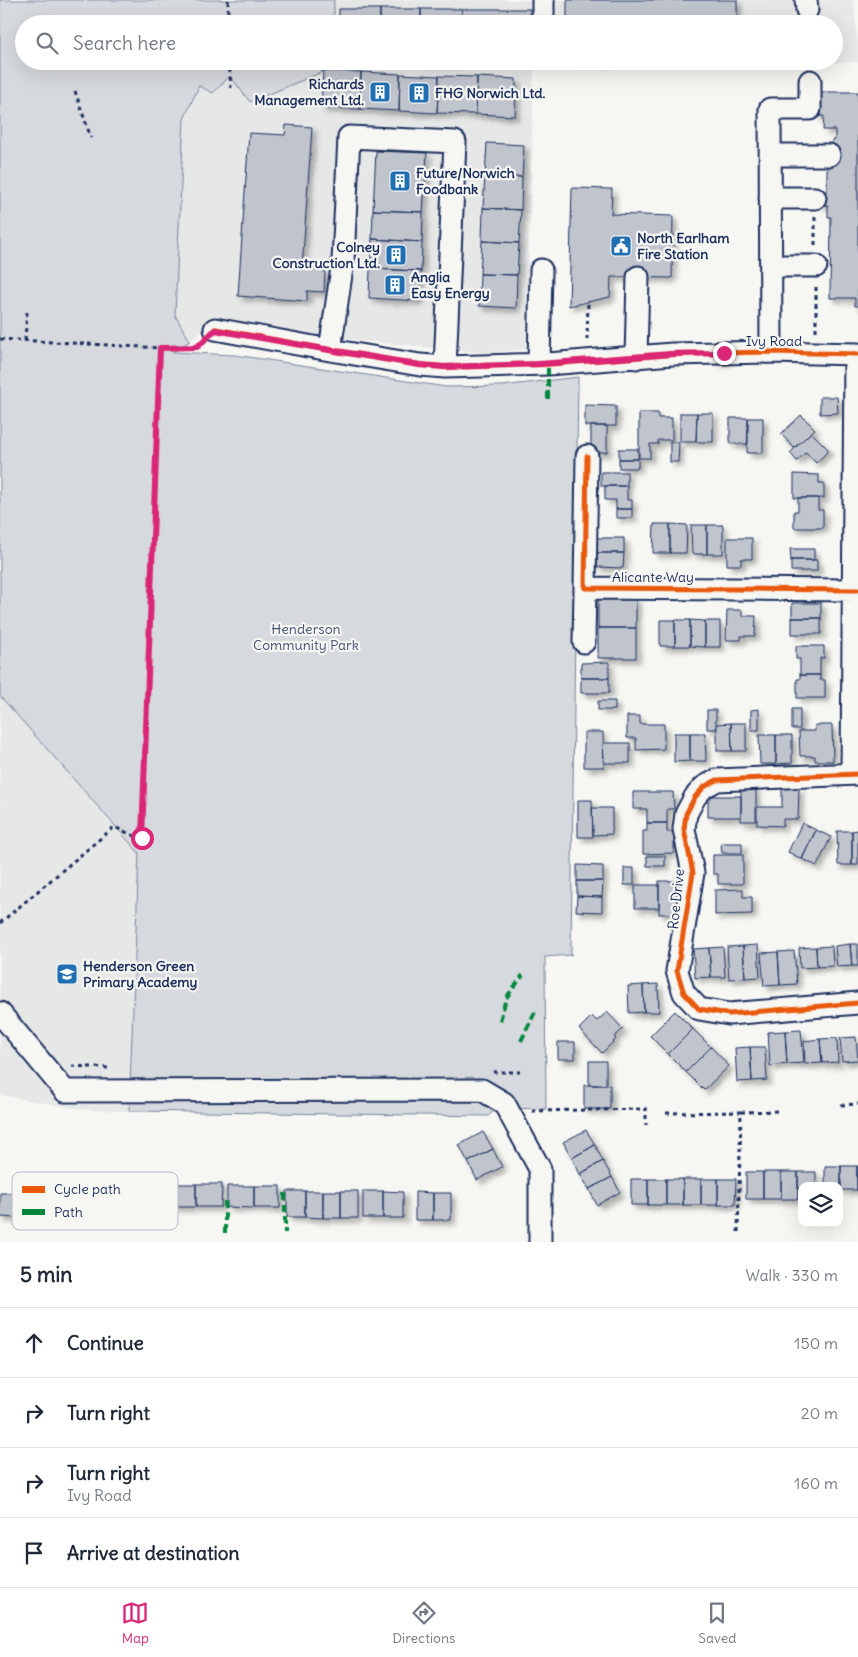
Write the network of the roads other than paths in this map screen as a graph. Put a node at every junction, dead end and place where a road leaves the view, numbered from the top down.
1 (543, 0) edge
2 (543, 15) edge
3 (810, 81) dead end
4 (770, 155) junction
5 (829, 155) dead end
6 (770, 198) junction
7 (815, 198) dead end
8 (771, 266) junction
9 (816, 266) dead end
10 (542, 270) dead end
11 (638, 277) dead end
12 (215, 330) road end
13 (330, 350) junction
14 (772, 352) junction
15 (856, 354) edge
16 (636, 358) junction
17 (539, 364) junction
18 (444, 367) junction
19 (587, 456) dead end
20 (585, 588) junction
21 (855, 590) edge
22 (584, 642) dead end
23 (855, 774) edge
24 (858, 1003) edge
25 (0, 1013) edge
26 (540, 1242) edge

1 - 2 street
3 - 4 street
4 - 5 street
4 - 6 street
6 - 7 street
6 - 8 street
8 - 9 street
8 - 14 street
10 - 17 street
11 - 16 street
12 - 13 street, Ivy Road
13 - 18 street, Ivy Road
13 - 18 street
14 - 15 street, Ivy Road
14 - 16 street, Ivy Road
15 - 21 street, Roe Drive
16 - 17 street, Ivy Road
17 - 18 street, Ivy Road
19 - 20 street
20 - 21 street, Alicante Way
20 - 22 street
21 - 23 street, Roe Drive
23 - 24 street, Roe Drive
25 - 26 street

